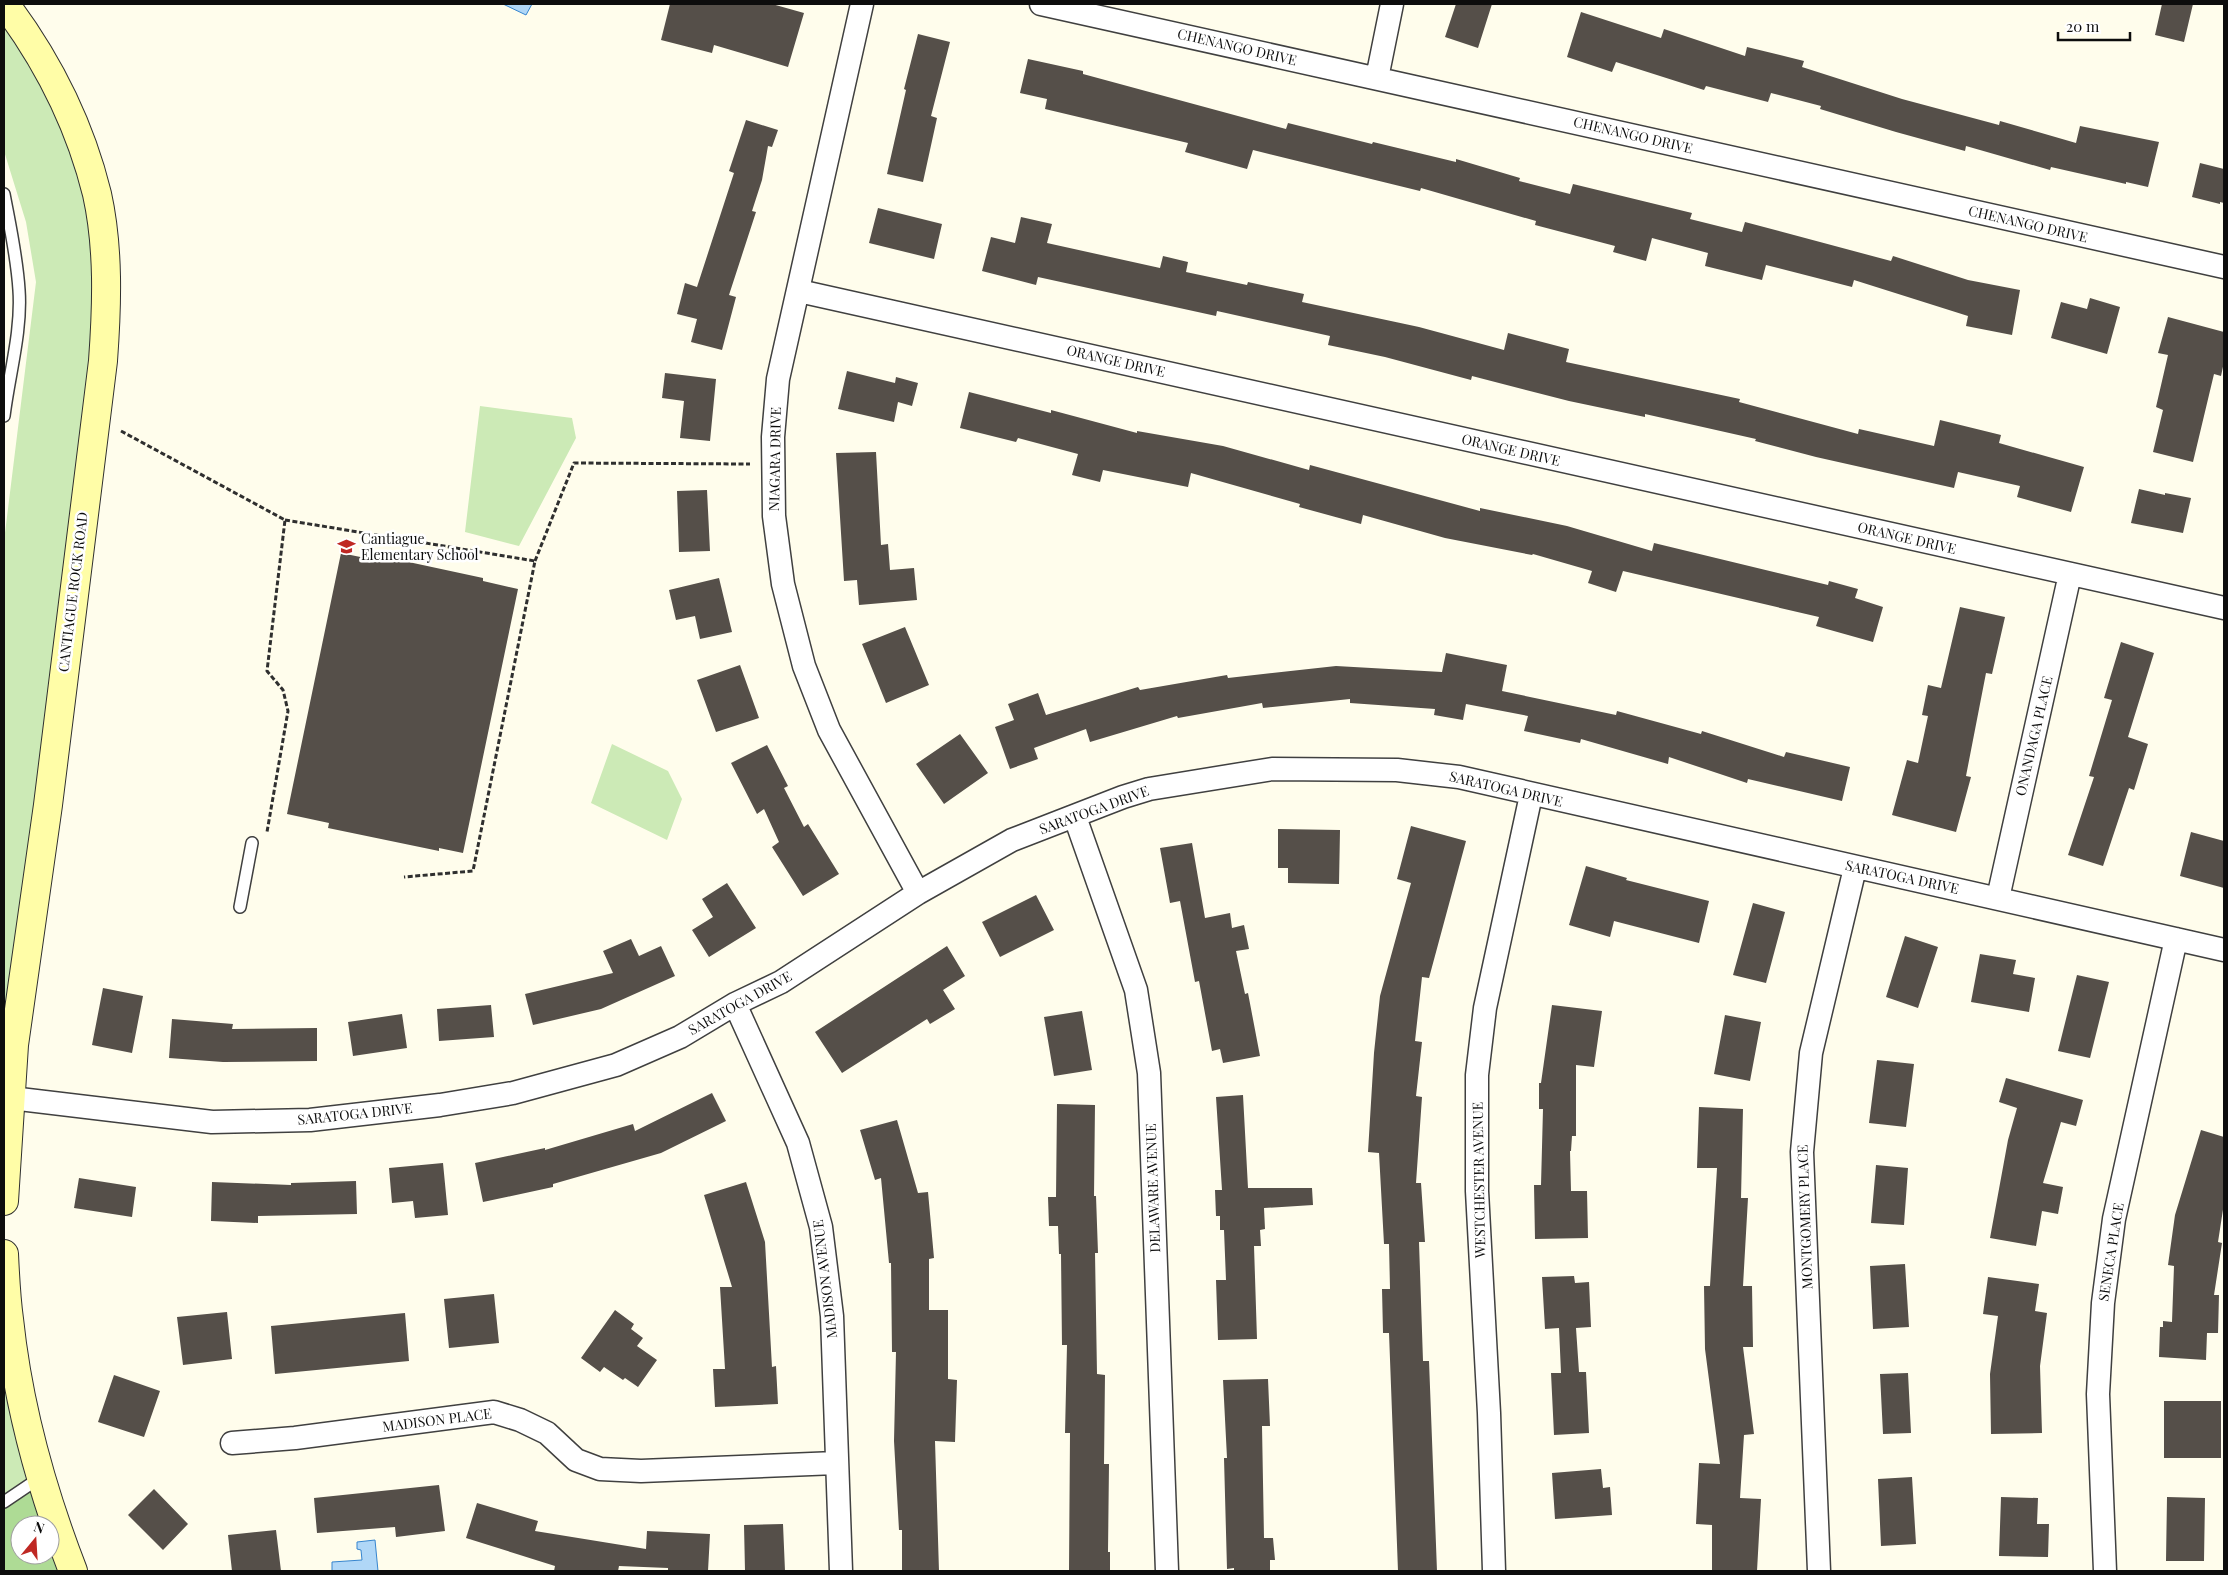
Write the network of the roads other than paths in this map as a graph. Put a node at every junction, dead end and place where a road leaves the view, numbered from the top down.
1 (5, 4) edge
2 (862, 4) edge
3 (1392, 4) edge
4 (1050, 5) edge
5 (1377, 78) junction
6 (4, 194) edge
7 (2224, 267) edge
8 (799, 290) junction
9 (4, 416) edge
10 (2070, 574) junction
11 (2224, 608) edge
12 (1531, 795) junction
13 (1075, 817) junction
14 (252, 843) dead end
15 (1855, 868) junction
16 (918, 893) junction
17 (1998, 898) junction
18 (240, 907) dead end
19 (2176, 939) junction
20 (2224, 950) edge
21 (734, 1004) junction
22 (11, 1098) junction
23 (4, 1201) edge
24 (4, 1254) edge
25 (232, 1442) dead end
26 (836, 1462) junction
27 (42, 1477) junction
28 (4, 1502) edge
29 (73, 1571) edge
30 (841, 1571) edge
31 (1167, 1571) edge
32 (1494, 1571) edge
33 (1819, 1571) edge
34 (2105, 1571) edge

1 - 22 main road, CANTIAGUE ROCK ROAD
2 - 8 street, NIAGARA DRIVE
3 - 5 street
4 - 5 street, CHENANGO DRIVE
5 - 7 street, CHENANGO DRIVE
6 - 9 lane
8 - 10 street, ORANGE DRIVE
8 - 16 street, NIAGARA DRIVE
10 - 11 street, ORANGE DRIVE
10 - 17 street, ONANDAGA PLACE
12 - 13 street, SARATOGA DRIVE
12 - 15 street, SARATOGA DRIVE
12 - 32 street, WESTCHESTER AVENUE
13 - 16 street, SARATOGA DRIVE
13 - 31 street, DELAWARE AVENUE
14 - 18 lane
15 - 17 street, SARATOGA DRIVE
15 - 33 street, MONTGOMERY PLACE
16 - 21 street, SARATOGA DRIVE
17 - 19 street, SARATOGA DRIVE
19 - 20 street, SARATOGA DRIVE
19 - 34 street, SENECA PLACE
21 - 22 street, SARATOGA DRIVE
21 - 26 street, MADISON AVENUE
22 - 23 main road, CANTIAGUE ROCK ROAD
24 - 27 main road
25 - 26 street, MADISON PLACE
26 - 30 street, MADISON AVENUE
27 - 28 lane
27 - 29 main road

